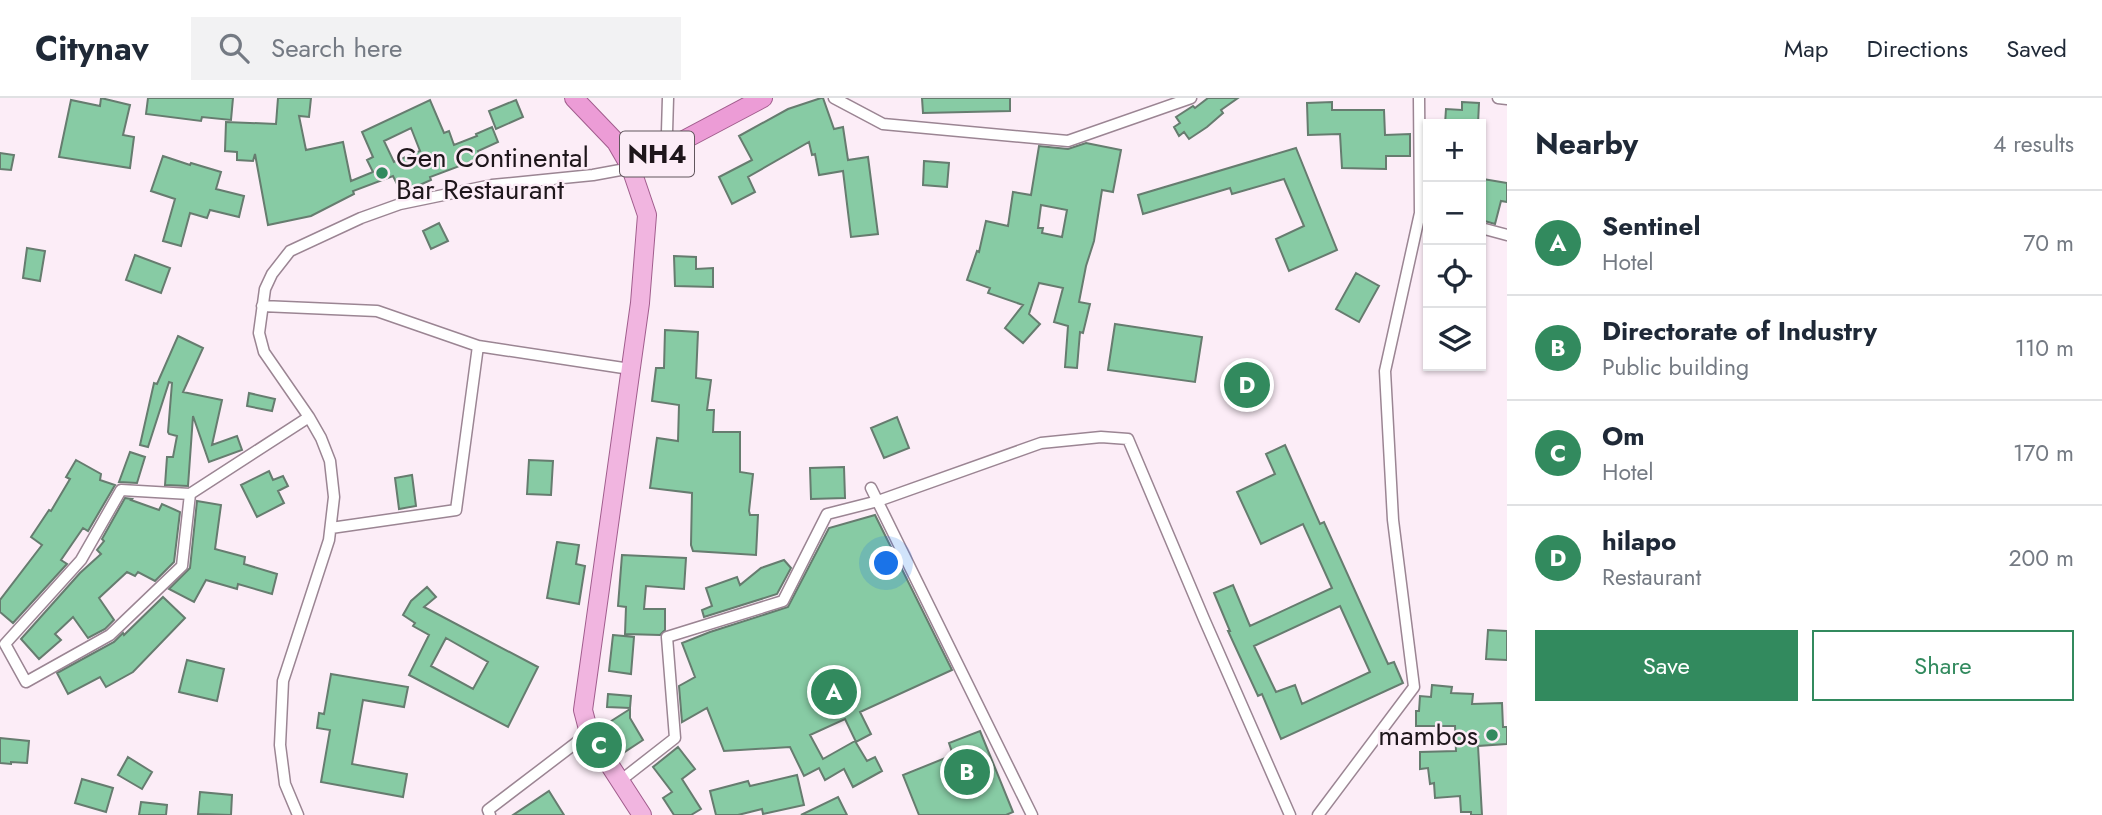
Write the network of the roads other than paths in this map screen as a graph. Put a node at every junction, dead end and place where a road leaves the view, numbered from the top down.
1 (574, 98) edge
2 (668, 98) edge
3 (763, 98) edge
4 (834, 98) edge
5 (1191, 98) edge
6 (1419, 98) edge
7 (1498, 98) edge
8 (1507, 99) edge
9 (672, 147) junction
10 (631, 168) junction
11 (1423, 191) edge
12 (1423, 218) edge
13 (1486, 229) edge
14 (1507, 235) edge
15 (262, 306) junction
16 (478, 346) junction
17 (630, 369) junction
18 (309, 417) junction
19 (871, 488) dead end
20 (190, 494) junction
21 (878, 501) junction
22 (331, 527) junction
23 (589, 733) junction
24 (620, 781) junction
25 (298, 815) edge
26 (490, 815) edge
27 (642, 815) edge
28 (1032, 815) edge
29 (1290, 815) edge
30 (1318, 815) edge

1 - 10 highway, NH4
2 - 9 street
3 - 9 highway, NH4
4 - 5 street
6 - 11 street
7 - 8 street
9 - 10 highway, NH4
10 - 15 street
10 - 17 main road
12 - 30 street
13 - 14 street
15 - 16 street
15 - 18 street
16 - 17 street
16 - 22 street
17 - 23 main road
18 - 20 street
18 - 22 street
19 - 21 street
20 - 20 street
21 - 24 street
21 - 28 street
21 - 29 street
22 - 25 street
23 - 24 main road
23 - 26 street
24 - 27 main road

